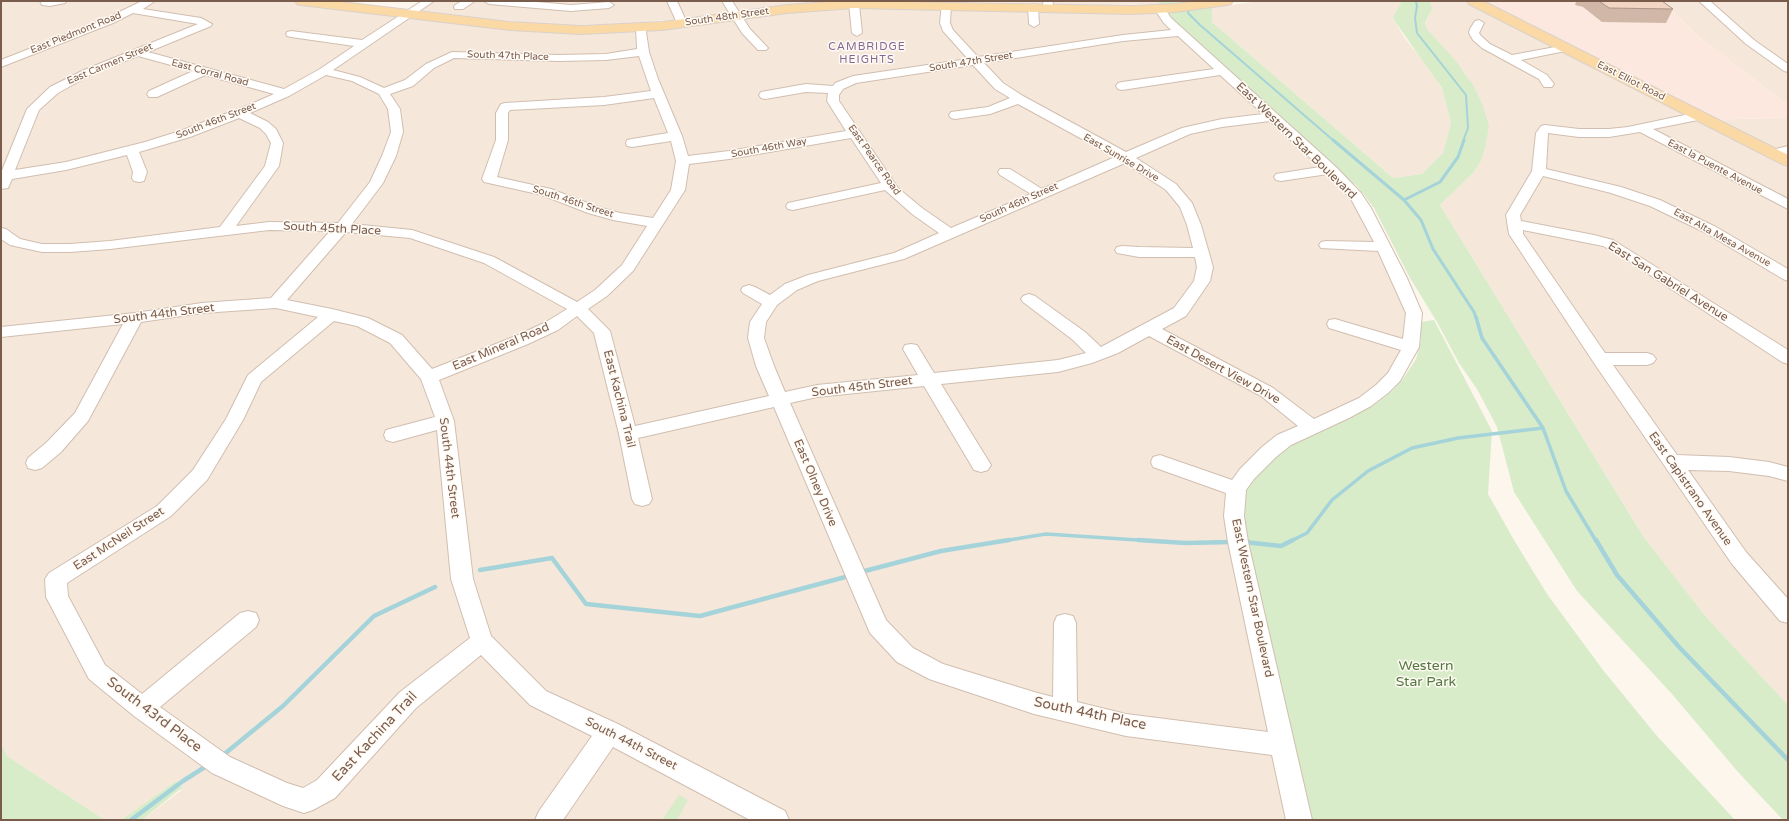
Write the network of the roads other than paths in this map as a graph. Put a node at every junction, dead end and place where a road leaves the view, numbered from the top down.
1 (45, 1) edge
2 (61, 1) edge
3 (150, 1) edge
4 (301, 1) edge
5 (429, 1) edge
6 (470, 1) edge
7 (489, 1) edge
8 (672, 1) edge
9 (727, 1) edge
10 (1227, 1) edge
11 (1473, 1) edge
12 (1704, 1) edge
13 (609, 3) edge
14 (854, 4) junction
15 (1048, 4) edge
16 (566, 5) edge
17 (946, 5) junction
18 (459, 7) dead end
19 (1033, 7) junction
20 (1167, 8) junction
21 (131, 10) junction
22 (409, 14) junction
23 (613, 16) dead end
24 (736, 16) junction
25 (682, 23) junction
26 (1479, 23) dead end
27 (1034, 24) dead end
28 (641, 28) junction
29 (1180, 32) junction
30 (291, 34) dead end
31 (857, 34) dead end
32 (364, 44) junction
33 (762, 48) dead end
34 (1566, 48) junction
35 (136, 52) junction
36 (644, 52) junction
37 (1510, 59) junction
38 (976, 61) junction
39 (1, 64) edge
40 (1788, 69) edge
41 (203, 71) junction
42 (324, 71) junction
43 (1223, 71) junction
44 (1548, 84) dead end
45 (1122, 86) dead end
46 (836, 90) junction
47 (383, 92) junction
48 (285, 93) junction
49 (153, 94) dead end
50 (658, 94) junction
51 (765, 95) dead end
52 (1019, 99) junction
53 (240, 113) junction
54 (955, 115) dead end
55 (1698, 116) junction
56 (1272, 117) junction
57 (1642, 128) junction
58 (856, 133) junction
59 (676, 136) junction
60 (632, 143) dead end
61 (132, 150) junction
62 (1788, 150) edge
63 (1773, 154) junction
64 (1124, 158) junction
65 (683, 161) junction
66 (1788, 161) edge
67 (1331, 170) junction
68 (1539, 171) junction
69 (1005, 172) dead end
70 (4, 177) edge
71 (1281, 177) dead end
72 (139, 178) dead end
73 (889, 185) junction
74 (1, 189) edge
75 (1041, 194) junction
76 (1788, 205) edge
77 (793, 206) dead end
78 (657, 222) junction
79 (1515, 224) junction
80 (342, 227) junction
81 (225, 231) junction
82 (1, 232) edge
83 (950, 234) junction
84 (1326, 245) dead end
85 (1383, 246) junction
86 (1122, 250) dead end
87 (1202, 253) junction
88 (1788, 276) edge
89 (749, 290) dead end
90 (1029, 299) dead end
91 (770, 302) junction
92 (276, 303) junction
93 (579, 309) junction
94 (332, 314) junction
95 (135, 318) junction
96 (1335, 324) dead end
97 (1150, 329) junction
98 (1, 332) edge
99 (1411, 347) junction
100 (911, 349) dead end
101 (1098, 354) junction
102 (1600, 358) junction
103 (1788, 358) edge
104 (1647, 359) dead end
105 (429, 377) junction
106 (929, 379) junction
107 (779, 400) junction
108 (445, 421) junction
109 (1312, 428) junction
110 (628, 434) junction
111 (392, 436) dead end
112 (1160, 462) dead end
113 (1672, 462) junction
114 (35, 463) dead end
115 (981, 465) dead end
116 (1788, 474) edge
117 (1236, 489) junction
118 (642, 499) dead end
119 (56, 579) joint
120 (1788, 614) edge
121 (248, 620) dead end
122 (1065, 623) dead end
123 (482, 641) junction
124 (905, 655) joint
125 (142, 708) junction
126 (1065, 710) junction
127 (609, 732) junction
128 (1283, 745) junction
129 (304, 801) joint
130 (548, 820) edge
131 (776, 820) edge
132 (1299, 820) edge

1 - 2 street
3 - 21 street, East Piedmont Road
4 - 22 main road, South 48th Street
5 - 22 street, South 46th Street
6 - 18 street
7 - 16 street
8 - 25 street
9 - 24 street
10 - 20 main road, South 48th Street
11 - 34 main road, East Elliot Road
12 - 40 street
13 - 16 street
13 - 23 street
14 - 17 main road, South 48th Street
14 - 24 main road, South 48th Street
14 - 31 street
15 - 19 main road, South 48th Street
15 - 20 main road, South 48th Street
17 - 19 main road, South 48th Street
17 - 38 street, East Sunrise Drive
19 - 27 street
20 - 29 street, East Western Star Boulevard
21 - 35 street, East Carmen Street
21 - 39 street, East Piedmont Road
22 - 28 main road, South 48th Street
22 - 32 street, South 46th Street
24 - 25 main road, South 48th Street
24 - 33 street
25 - 28 main road, South 48th Street
26 - 37 street
28 - 36 street, East Mineral Road
29 - 38 street, South 47th Street
29 - 43 street, East Western Star Boulevard
30 - 32 street
32 - 42 street, South 46th Street
34 - 37 street
34 - 55 main road, East Elliot Road
35 - 41 street, East Corral Road
35 - 70 street, East Carmen Street
36 - 47 street, South 47th Place
36 - 50 street, East Mineral Road
37 - 44 street
38 - 46 street, South 47th Street
38 - 52 street, East Sunrise Drive
41 - 48 street, East Corral Road
41 - 49 street
42 - 47 street
42 - 48 street, South 46th Street
43 - 45 street
43 - 56 street, East Western Star Boulevard
46 - 51 street
46 - 58 street, East Pearce Road
47 - 80 street
48 - 53 street, South 46th Street
50 - 59 street, East Mineral Road
50 - 78 street, South 46th Street
52 - 54 street
52 - 64 street, East Sunrise Drive
53 - 61 street, South 46th Street
53 - 81 street
55 - 57 street
55 - 63 main road, East Elliot Road
56 - 64 street, South 46th Street
56 - 67 street, East Western Star Boulevard
57 - 68 street
57 - 76 street, East la Puente Avenue
58 - 65 street, South 46th Way
58 - 73 street, East Pearce Road
59 - 60 street
59 - 65 street, East Mineral Road
61 - 70 street, South 46th Street
61 - 72 street
62 - 63 street
63 - 66 main road, East Elliot Road
64 - 75 street, South 46th Street
64 - 87 street, East Sunrise Drive
65 - 78 street, East Mineral Road
67 - 71 street
67 - 85 street, East Western Star Boulevard
68 - 79 street
68 - 88 street, East Alta Mesa Avenue
69 - 75 street
70 - 74 street, East Carmen Street
73 - 77 street
73 - 83 street, East Pearce Road
75 - 83 street, South 46th Street
78 - 93 street, East Mineral Road
79 - 102 street, East Capistrano Avenue
79 - 103 street, East San Gabriel Avenue
80 - 81 street, South 45th Place
80 - 92 street
80 - 93 street, South 45th Place
81 - 82 street, South 45th Place
83 - 91 street, South 46th Street
84 - 85 street
85 - 99 street, East Western Star Boulevard
86 - 87 street
87 - 97 street, East Sunrise Drive
89 - 91 street
90 - 101 street
91 - 107 street, East Olney Drive
92 - 94 street, South 44th Street
92 - 95 street, South 44th Street
93 - 105 street, East Mineral Road
93 - 110 street, East Kachina Trail
94 - 105 street, South 44th Street
94 - 119 street, East McNeil Street
95 - 98 street, South 44th Street
95 - 114 street
96 - 99 street
97 - 101 street, East Sunrise Drive
97 - 109 street, East Desert View Drive
99 - 109 street, East Western Star Boulevard
100 - 106 street
101 - 106 street, South 45th Street
102 - 104 street
102 - 113 street, East Capistrano Avenue
105 - 108 street, South 44th Street
106 - 107 street, South 45th Street
106 - 115 street
107 - 110 street, South 45th Street
107 - 124 street, East Olney Drive
108 - 111 street
108 - 123 street, South 44th Street
109 - 117 street, East Western Star Boulevard
110 - 118 street, East Kachina Trail
112 - 117 street
113 - 116 street
113 - 120 street, East Capistrano Avenue
117 - 128 street, East Western Star Boulevard
119 - 125 street, South 43rd Place
121 - 125 street
122 - 126 street
123 - 127 street, South 44th Street
123 - 129 street, East Kachina Trail
124 - 126 street, South 44th Place
125 - 129 street, South 43rd Place
126 - 128 street, South 44th Place
127 - 130 street
127 - 131 street, South 44th Street
128 - 132 street, East Western Star Boulevard

